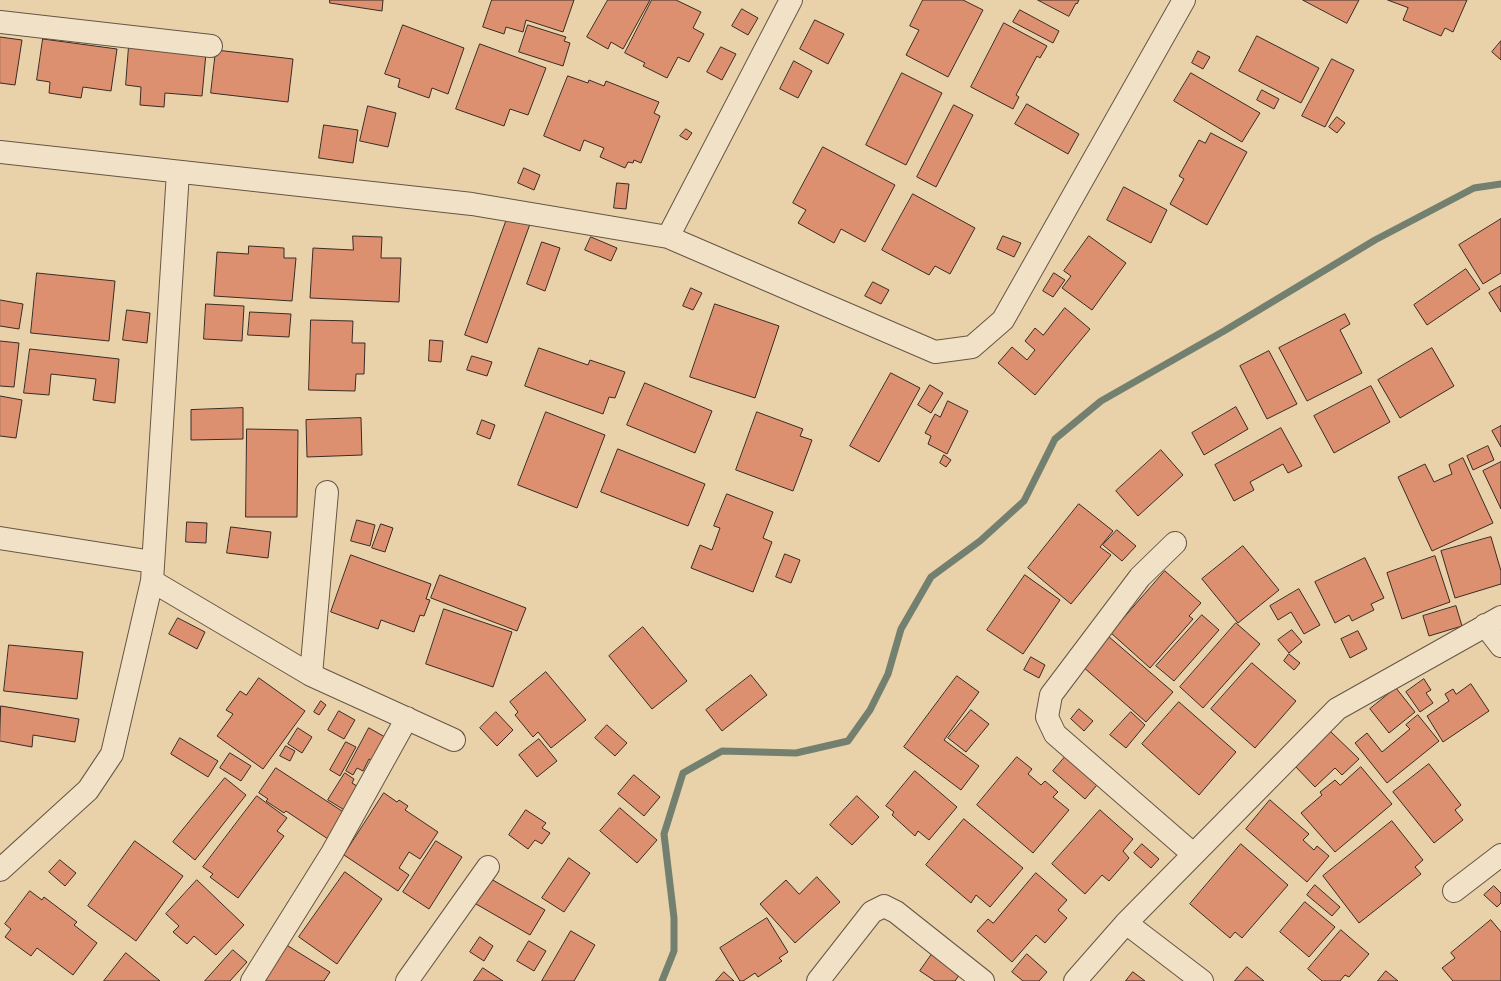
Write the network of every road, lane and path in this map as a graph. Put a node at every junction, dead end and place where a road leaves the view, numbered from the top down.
1 (791, 0) edge
2 (1184, 0) edge
3 (0, 22) edge
4 (211, 46) dead end
5 (0, 152) edge
6 (178, 172) junction
7 (668, 237) junction
8 (327, 492) dead end
9 (0, 538) edge
10 (1176, 543) dead end
11 (153, 572) junction
12 (1493, 621) edge
13 (1501, 646) edge
14 (311, 675) junction
15 (407, 718) junction
16 (454, 740) dead end
17 (1193, 854) junction
18 (1501, 856) edge
19 (488, 868) dead end
20 (0, 870) edge
21 (1454, 891) dead end
22 (1126, 923) junction
23 (252, 981) edge
24 (407, 981) edge
25 (818, 981) edge
26 (983, 981) edge
27 (1075, 981) edge
28 (1202, 981) edge

1 - 7 street
2 - 7 street
3 - 4 street
5 - 6 street
6 - 7 street
6 - 11 street
8 - 14 street
9 - 11 street
10 - 17 street
11 - 14 street
11 - 20 street
12 - 13 street
12 - 17 street
14 - 15 street
15 - 16 street
15 - 23 street
17 - 22 street
18 - 21 street
19 - 24 street
22 - 27 street
22 - 28 street
25 - 26 street

